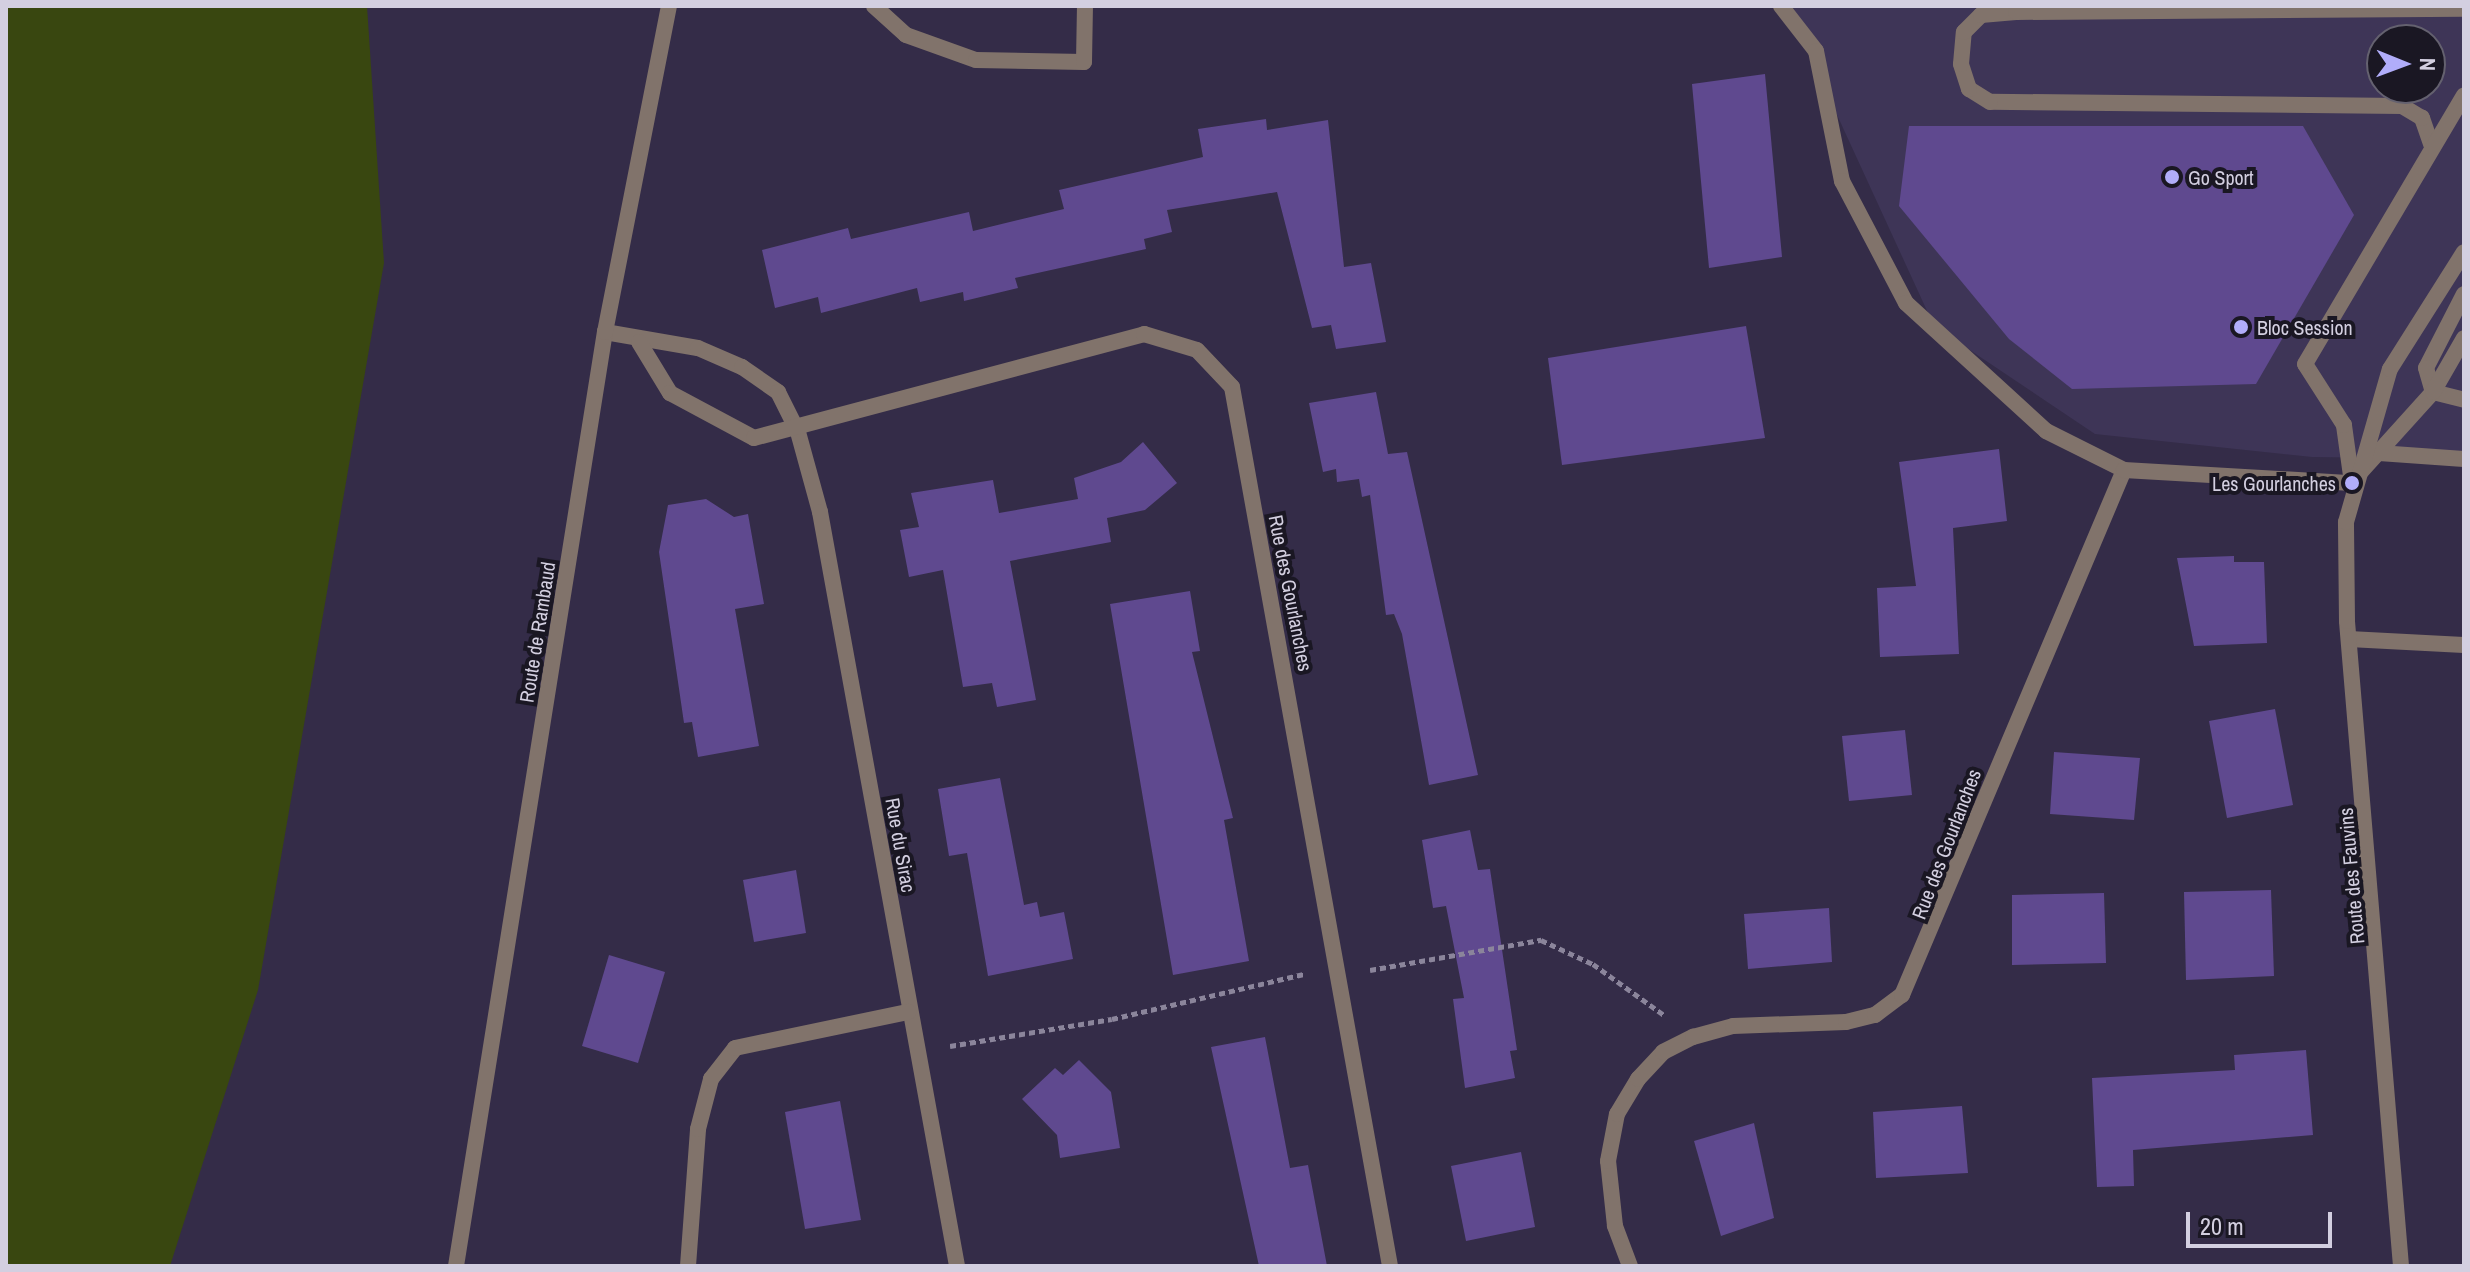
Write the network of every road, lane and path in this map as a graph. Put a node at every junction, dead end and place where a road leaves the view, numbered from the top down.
1 (669, 6) edge
2 (874, 6) edge
3 (1085, 6) edge
4 (1781, 6) edge
5 (2464, 9) edge
6 (2464, 95) edge
7 (2431, 144) junction
8 (2464, 252) edge
9 (2464, 294) edge
10 (605, 332) junction
11 (2464, 338) edge
12 (639, 342) junction
13 (2433, 392) junction
14 (2464, 400) edge
15 (798, 432) junction
16 (2379, 453) junction
17 (2464, 459) edge
18 (2124, 470) junction
19 (2352, 483) junction
20 (2349, 639) junction
21 (2464, 645) edge
22 (908, 1012) junction
23 (456, 1266) edge
24 (688, 1266) edge
25 (957, 1266) edge
26 (1390, 1266) edge
27 (1630, 1266) edge
28 (2401, 1266) edge

1 - 10 street, Route de Rambaud
2 - 3 street
4 - 18 street
5 - 7 street
6 - 7 street
7 - 19 street
8 - 19 street, Route des Fauvins
9 - 13 street
10 - 12 street
10 - 23 street, Route de Rambaud
11 - 13 street
12 - 15 street
12 - 15 street, Rue des Gourlanches
13 - 14 street
13 - 16 street
15 - 22 street, Rue du Sirac
15 - 26 street, Rue des Gourlanches
16 - 17 street
16 - 19 street
18 - 19 street
18 - 27 street, Rue des Gourlanches
19 - 20 street, Route des Fauvins
20 - 21 street
20 - 28 street, Route des Fauvins
22 - 24 street
22 - 25 street, Rue du Sirac

